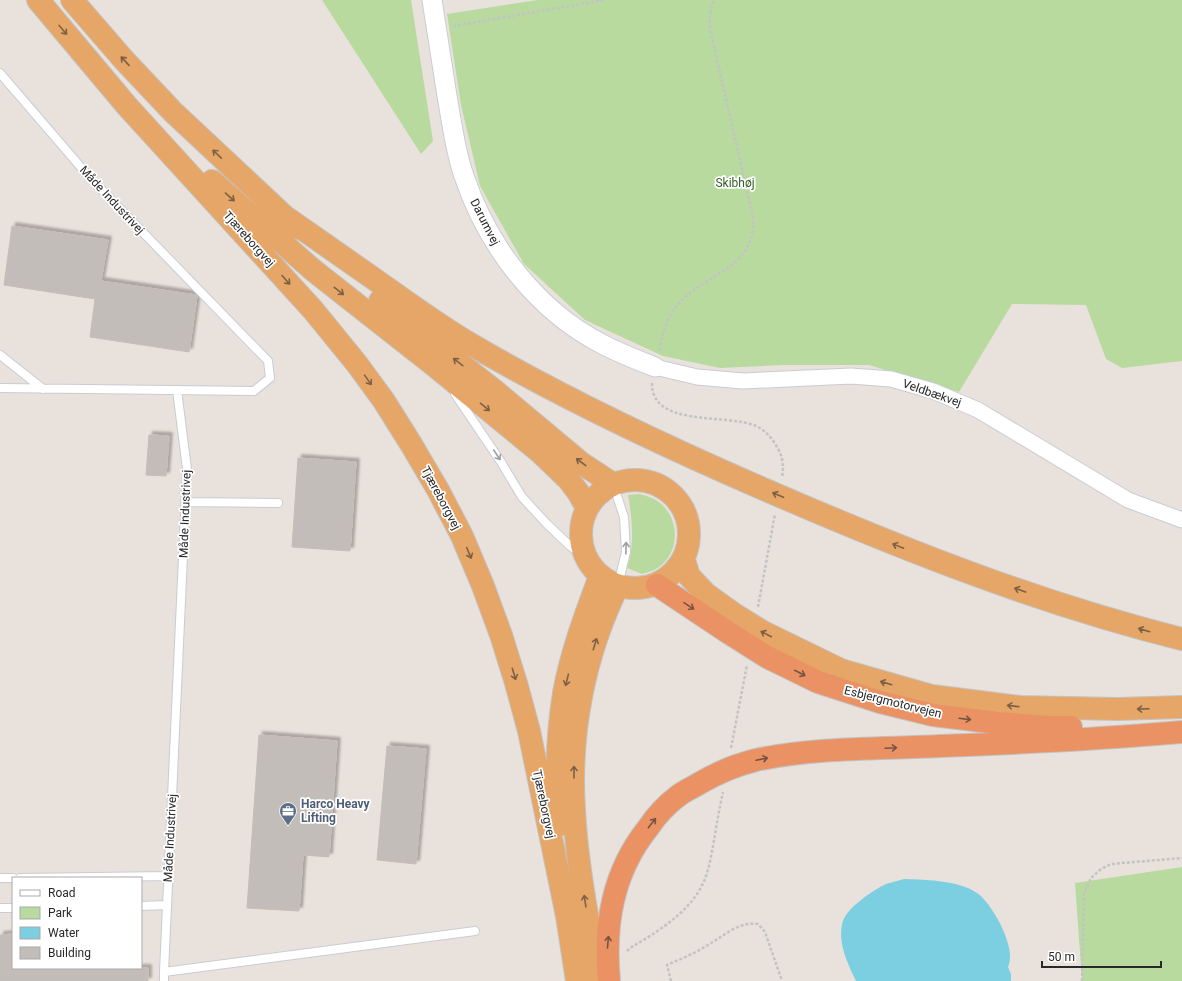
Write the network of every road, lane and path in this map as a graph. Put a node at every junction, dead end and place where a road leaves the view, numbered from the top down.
1 (38, 0) edge
2 (72, 0) edge
3 (432, 0) edge
4 (605, 0) edge
5 (714, 0) edge
6 (436, 28) junction
7 (0, 73) edge
8 (127, 106) junction
9 (287, 218) junction
10 (0, 355) edge
11 (435, 366) junction
12 (654, 367) junction
13 (0, 388) edge
14 (43, 389) junction
15 (178, 390) junction
16 (782, 477) dead end
17 (613, 484) junction
18 (186, 502) junction
19 (278, 503) dead end
20 (587, 508) junction
21 (775, 512) dead end
22 (1182, 520) edge
23 (586, 559) junction
24 (684, 560) junction
25 (609, 581) junction
26 (656, 585) junction
27 (757, 609) dead end
28 (1182, 640) edge
29 (747, 664) dead end
30 (1182, 707) edge
31 (1182, 727) edge
32 (1182, 732) edge
33 (730, 751) dead end
34 (723, 789) dead end
35 (1182, 858) edge
36 (168, 876) junction
37 (94, 877) edge
38 (0, 878) edge
39 (12, 878) edge
40 (167, 905) junction
41 (142, 906) edge
42 (0, 908) edge
43 (12, 908) edge
44 (567, 916) junction
45 (475, 931) dead end
46 (626, 954) dead end
47 (164, 972) junction
48 (164, 981) edge
49 (577, 981) edge
50 (598, 981) edge
51 (609, 981) edge
52 (671, 981) edge
53 (782, 981) edge
54 (1082, 981) edge

1 -> 8 highway, Tjæreborgvej
9 -> 2 highway
3 - 6 street, Darumvej
4 - 6 path
5 - 12 path
6 - 12 street, Darumvej
7 - 15 lane, Måde Industrivej
8 -> 11 highway, Tjæreborgvej
8 -> 44 highway, Tjæreborgvej
17 -> 9 highway
28 -> 9 highway
10 - 14 lane
11 -> 20 highway, Tjæreborgvej
11 -> 23 lane
12 - 16 path
12 - 22 street, Veldbækvej
13 - 14 lane, Måde Industrivej
14 - 15 lane, Måde Industrivej
15 - 18 lane, Måde Industrivej
17 - 20 highway
17 - 24 highway
25 -> 17 lane
18 - 19 lane
18 - 36 lane, Måde Industrivej
20 - 23 highway
21 - 27 path
23 - 25 highway
24 - 26 highway
30 -> 24 highway, Esbjergmotorvejen
25 - 26 highway
25 -> 44 highway
50 -> 25 highway
26 -> 31 highway, Esbjergmotorvejen
29 - 33 path
51 -> 32 highway
34 - 46 path
35 - 54 path
36 - 37 lane
36 - 40 lane, Måde Industrivej
38 - 39 lane
40 - 41 lane
40 - 47 lane, Måde Industrivej
42 - 43 lane
44 - 49 highway, Tjæreborgvej
45 - 47 lane
47 - 48 lane, Måde Industrivej
52 - 53 path

